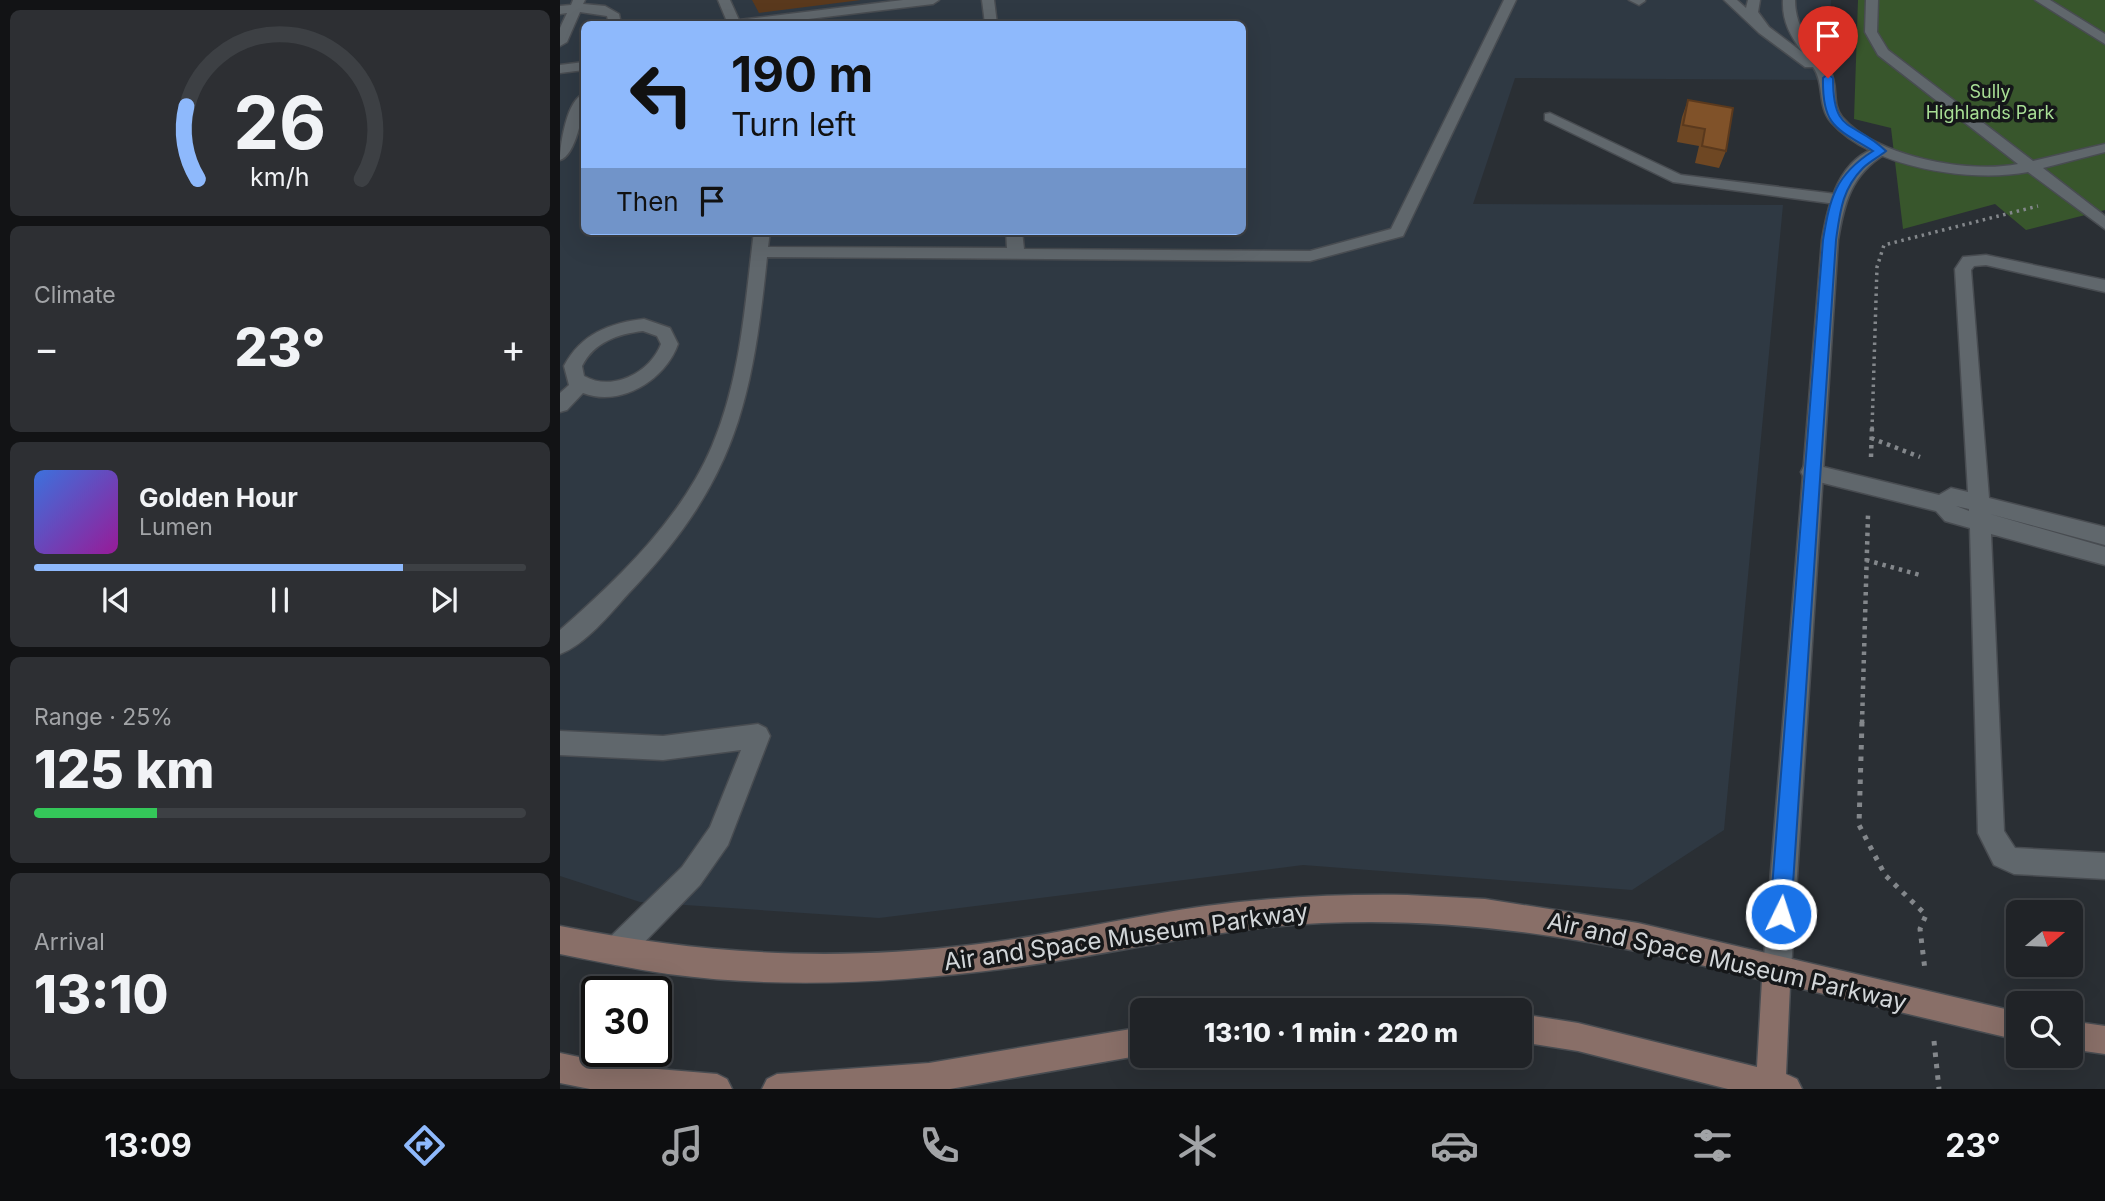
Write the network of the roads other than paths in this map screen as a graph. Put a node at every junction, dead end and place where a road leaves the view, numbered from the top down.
1 (724, 0) edge
2 (933, 0) edge
3 (988, 0) edge
4 (1510, 0) edge
5 (1730, 0) edge
6 (1754, 0) edge
7 (1872, 0) edge
8 (2041, 0) edge
9 (1785, 2) edge
10 (577, 4) edge
11 (863, 4) edge
12 (560, 10) edge
13 (614, 21) edge
14 (733, 21) edge
15 (757, 21) edge
16 (991, 21) edge
17 (1764, 30) junction
18 (2105, 40) edge
19 (560, 42) edge
20 (581, 66) edge
21 (560, 69) edge
22 (1828, 78) junction
23 (581, 105) edge
24 (1550, 117) dead end
25 (2105, 148) edge
26 (1880, 151) junction
27 (560, 156) edge
28 (2030, 166) junction
29 (1836, 199) junction
30 (2105, 224) edge
31 (762, 235) edge
32 (1014, 235) edge
33 (760, 252) junction
34 (1016, 253) junction
35 (2105, 286) edge
36 (580, 385) junction
37 (560, 388) edge
38 (560, 405) edge
39 (1811, 472) junction
40 (1979, 513) junction
41 (2105, 536) edge
42 (2105, 556) edge
43 (560, 644) edge
44 (560, 743) edge
45 (2105, 866) edge
46 (560, 940) edge
47 (616, 951) junction
48 (1777, 970) junction
49 (2006, 1024) edge
50 (1532, 1030) edge
51 (2083, 1037) edge
52 (2105, 1040) edge
53 (1130, 1043) edge
54 (560, 1068) edge
55 (1773, 1088) edge
56 (717, 1089) edge
57 (778, 1089) edge

1 - 14 street
2 - 11 street
3 - 16 street
4 - 34 street
5 - 17 street
6 - 17 street
7 - 28 street
8 - 18 street
9 - 22 street
10 - 12 street
10 - 13 street
10 - 19 street
11 - 15 street
17 - 22 street
20 - 21 street
22 - 26 street
23 - 27 street
24 - 29 street
25 - 28 street
26 - 28 street
26 - 29 street
28 - 30 street
29 - 39 street
31 - 33 street
32 - 34 street
33 - 34 street
33 - 43 street
35 - 40 street
36 - 36 street
36 - 37 street
36 - 38 street
39 - 40 street
39 - 48 street
40 - 41 street
40 - 42 street
40 - 45 street
44 - 47 street
46 - 47 main road, Air and Space Museum Parkway
47 - 48 main road, Air and Space Museum Parkway
48 - 49 main road, Air and Space Museum Parkway
48 - 55 main road
50 - 55 main road
51 - 52 main road
53 - 57 main road
54 - 56 main road

